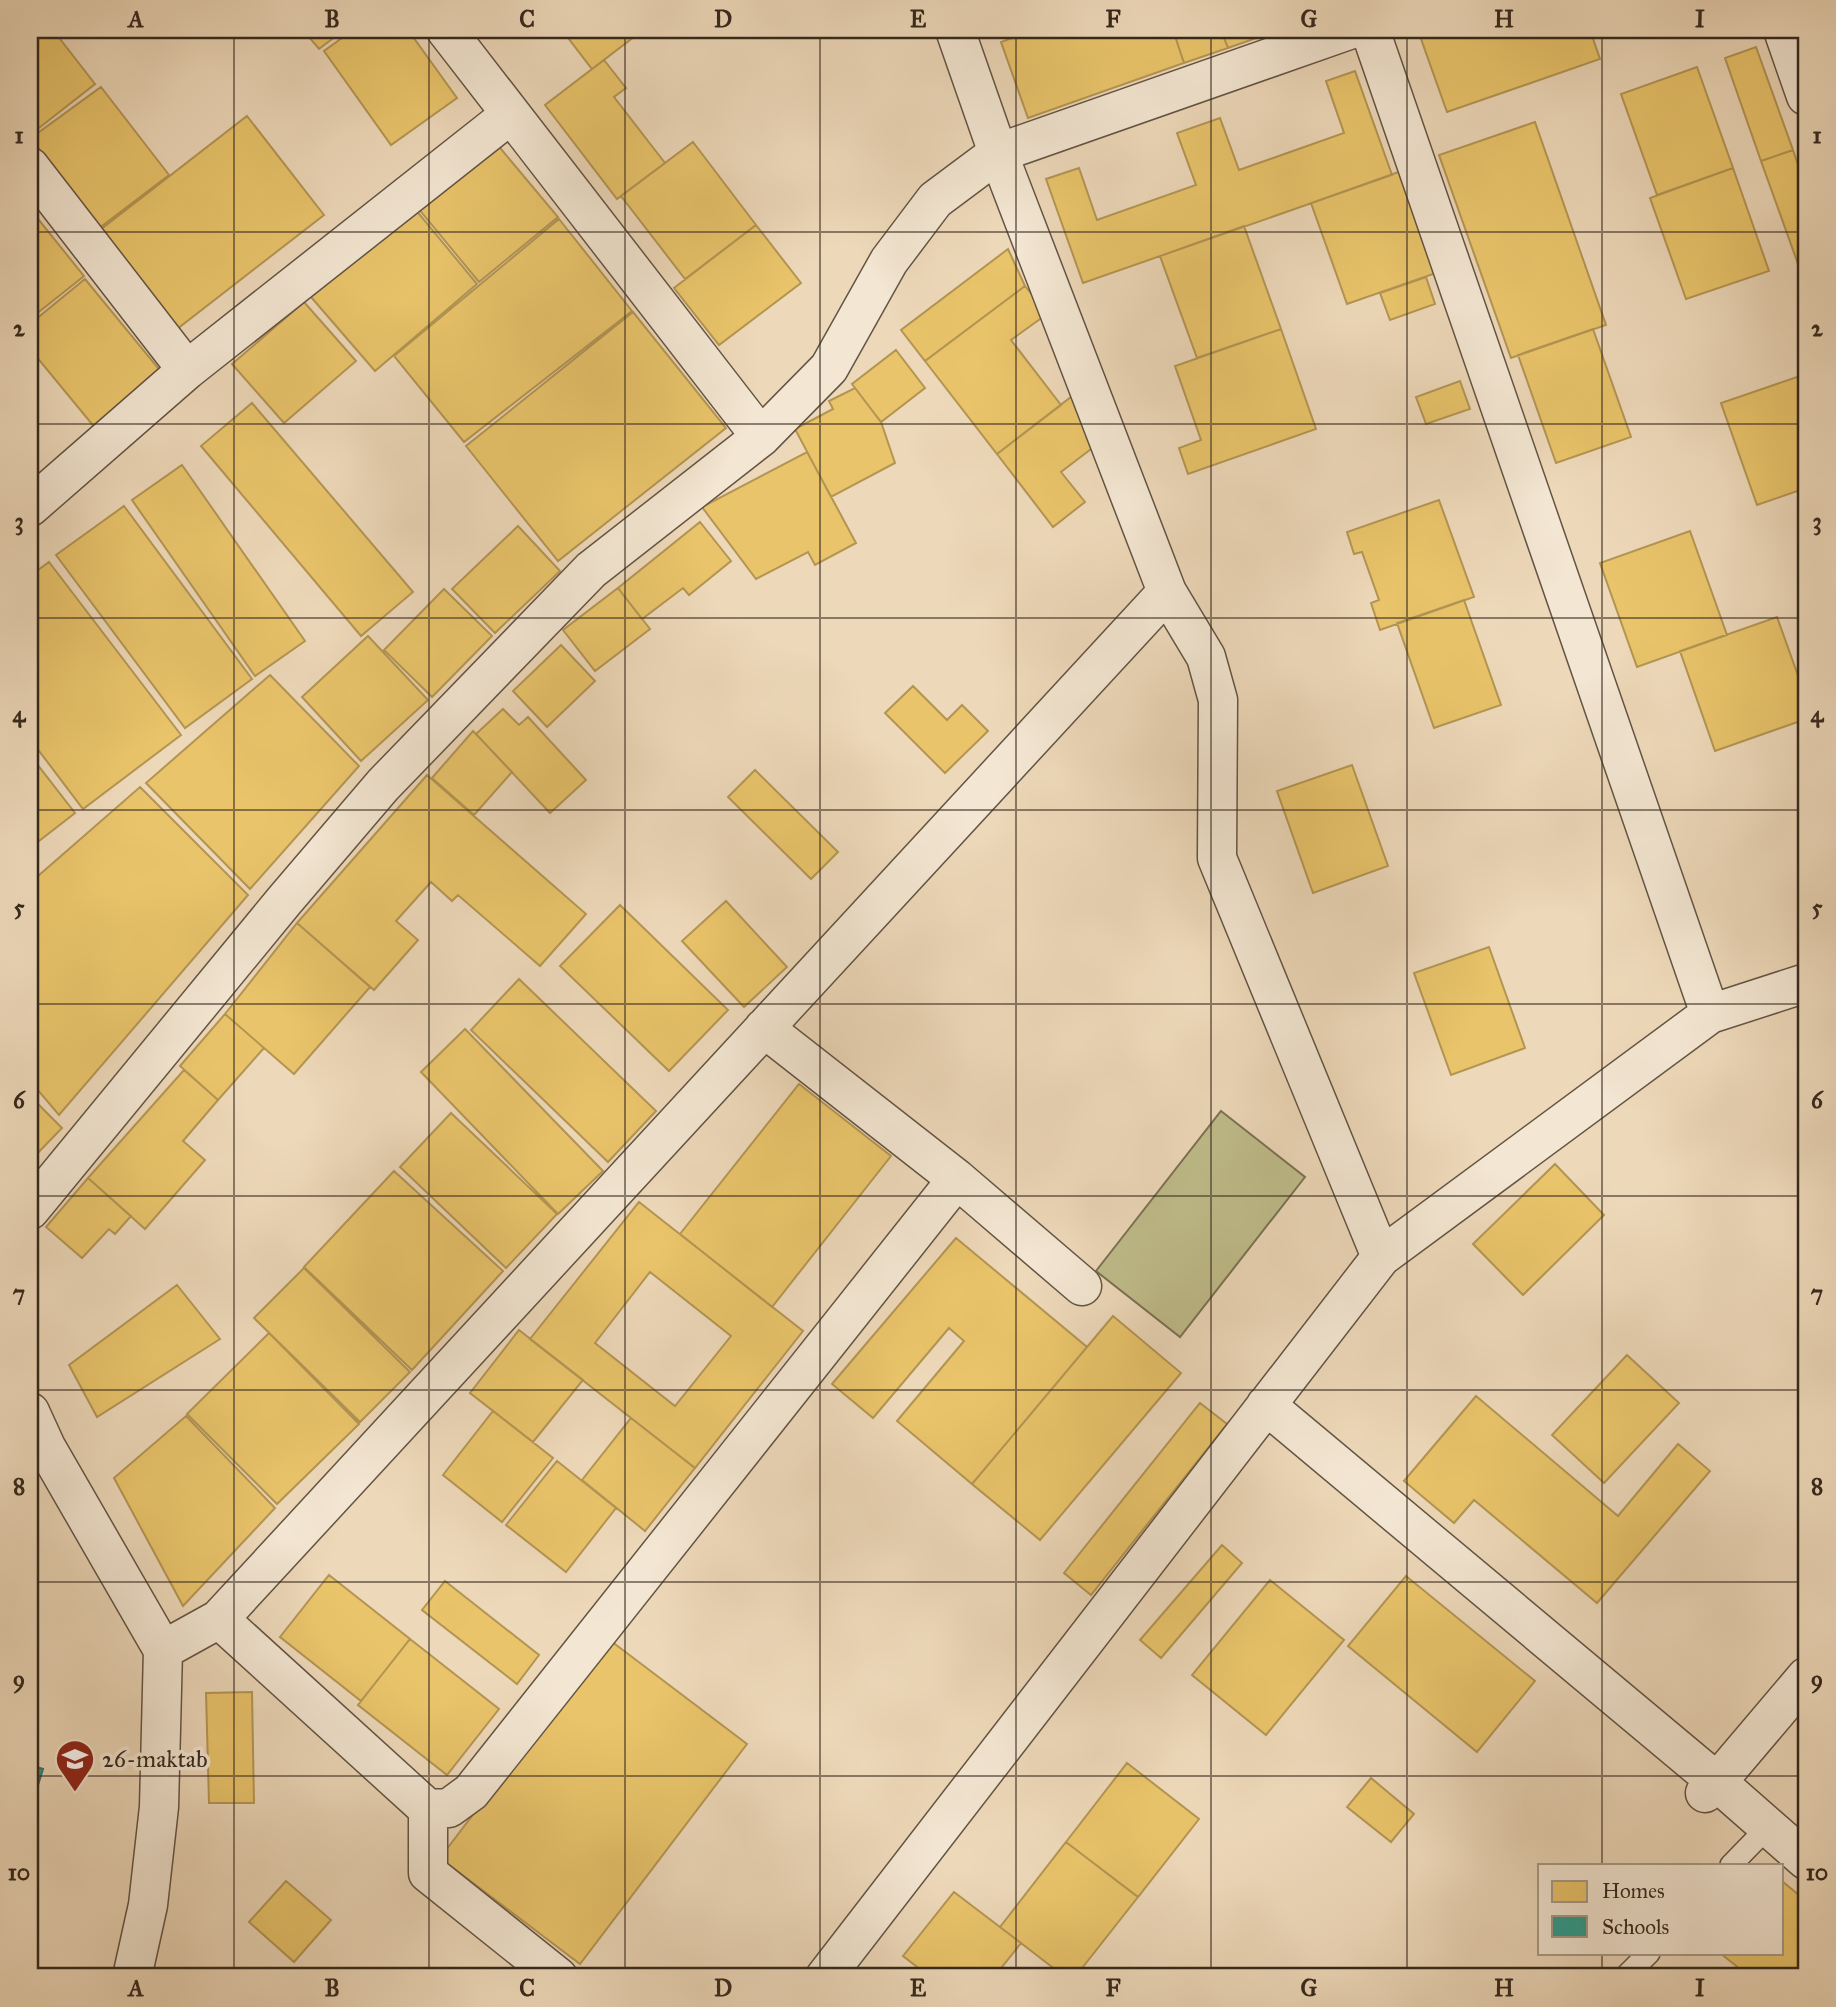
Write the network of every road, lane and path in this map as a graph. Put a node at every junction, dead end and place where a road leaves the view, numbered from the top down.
1 (446, 30) edge
2 (955, 30) edge
3 (1349, 30) edge
4 (1370, 30) edge
5 (1783, 30) edge
6 (1806, 96) edge
7 (511, 114) junction
8 (998, 153) junction
9 (30, 167) edge
10 (187, 370) junction
11 (761, 437) junction
12 (30, 507) edge
13 (1167, 592) junction
14 (1806, 983) edge
15 (1710, 1014) junction
16 (764, 1028) junction
17 (957, 1179) junction
18 (30, 1210) edge
19 (1381, 1257) junction
20 (1082, 1286) dead end
21 (1266, 1405) junction
22 (30, 1412) edge
23 (219, 1619) junction
24 (163, 1650) junction
25 (1806, 1677) edge
26 (1711, 1788) junction
27 (428, 1809) junction
28 (1768, 1827) junction
29 (1806, 1860) edge
30 (1732, 1864) edge
31 (1647, 1954) edge
32 (132, 1977) edge
33 (558, 1977) edge
34 (825, 1977) edge
35 (1625, 1977) edge

1 - 7 street
2 - 8 street
3 - 8 street
4 - 15 street
5 - 6 street
7 - 10 street
7 - 11 street
8 - 11 street
8 - 13 street
9 - 10 street
10 - 12 street
11 - 18 street
13 - 16 street
13 - 19 street
14 - 15 street
15 - 19 street
16 - 17 street
16 - 23 street
17 - 20 street
17 - 27 street
19 - 21 street
21 - 26 street
21 - 34 street
22 - 24 street
23 - 24 street
23 - 27 street
24 - 32 street
25 - 26 street
26 - 28 street
27 - 33 street
28 - 29 street
28 - 30 lane
31 - 35 lane

